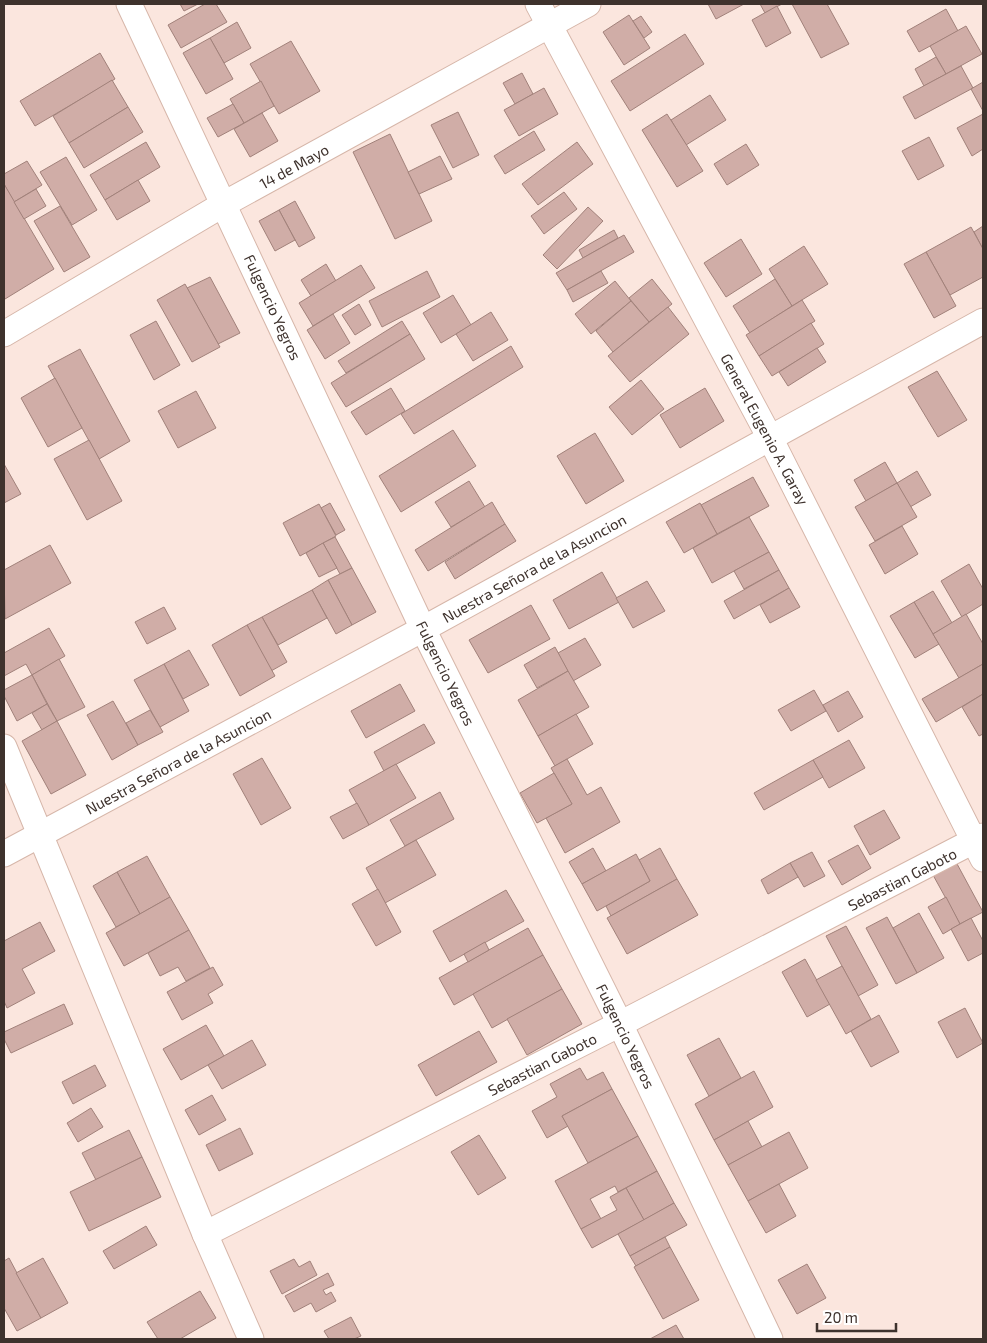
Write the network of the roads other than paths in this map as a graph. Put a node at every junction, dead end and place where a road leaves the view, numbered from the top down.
1 (129, 4) edge
2 (588, 4) edge
3 (543, 14) edge
4 (224, 204) junction
5 (983, 321) edge
6 (4, 334) edge
7 (770, 438) junction
8 (424, 629) junction
9 (4, 747) edge
10 (41, 835) junction
11 (980, 846) edge
12 (4, 854) edge
13 (620, 1024) junction
14 (205, 1234) junction
15 (251, 1339) edge
16 (770, 1339) edge

1 - 4 street, Fulgencio Yegros
2 - 3 street, 14 de Mayo
3 - 4 street, 14 de Mayo
3 - 7 street, General Eugenio A. Garay
4 - 6 street, 14 de Mayo
4 - 8 street, Fulgencio Yegros
5 - 7 street, Nuestra Señora de la Asuncion
7 - 8 street, Nuestra Señora de la Asuncion
7 - 11 street, General Eugenio A. Garay
8 - 10 street, Nuestra Señora de la Asuncion
8 - 13 street, Fulgencio Yegros
9 - 10 street
10 - 12 street, Nuestra Señora de la Asuncion
10 - 14 street
11 - 13 street, Sebastian Gaboto
13 - 14 street, Sebastian Gaboto
13 - 16 street, Fulgencio Yegros
14 - 15 street

